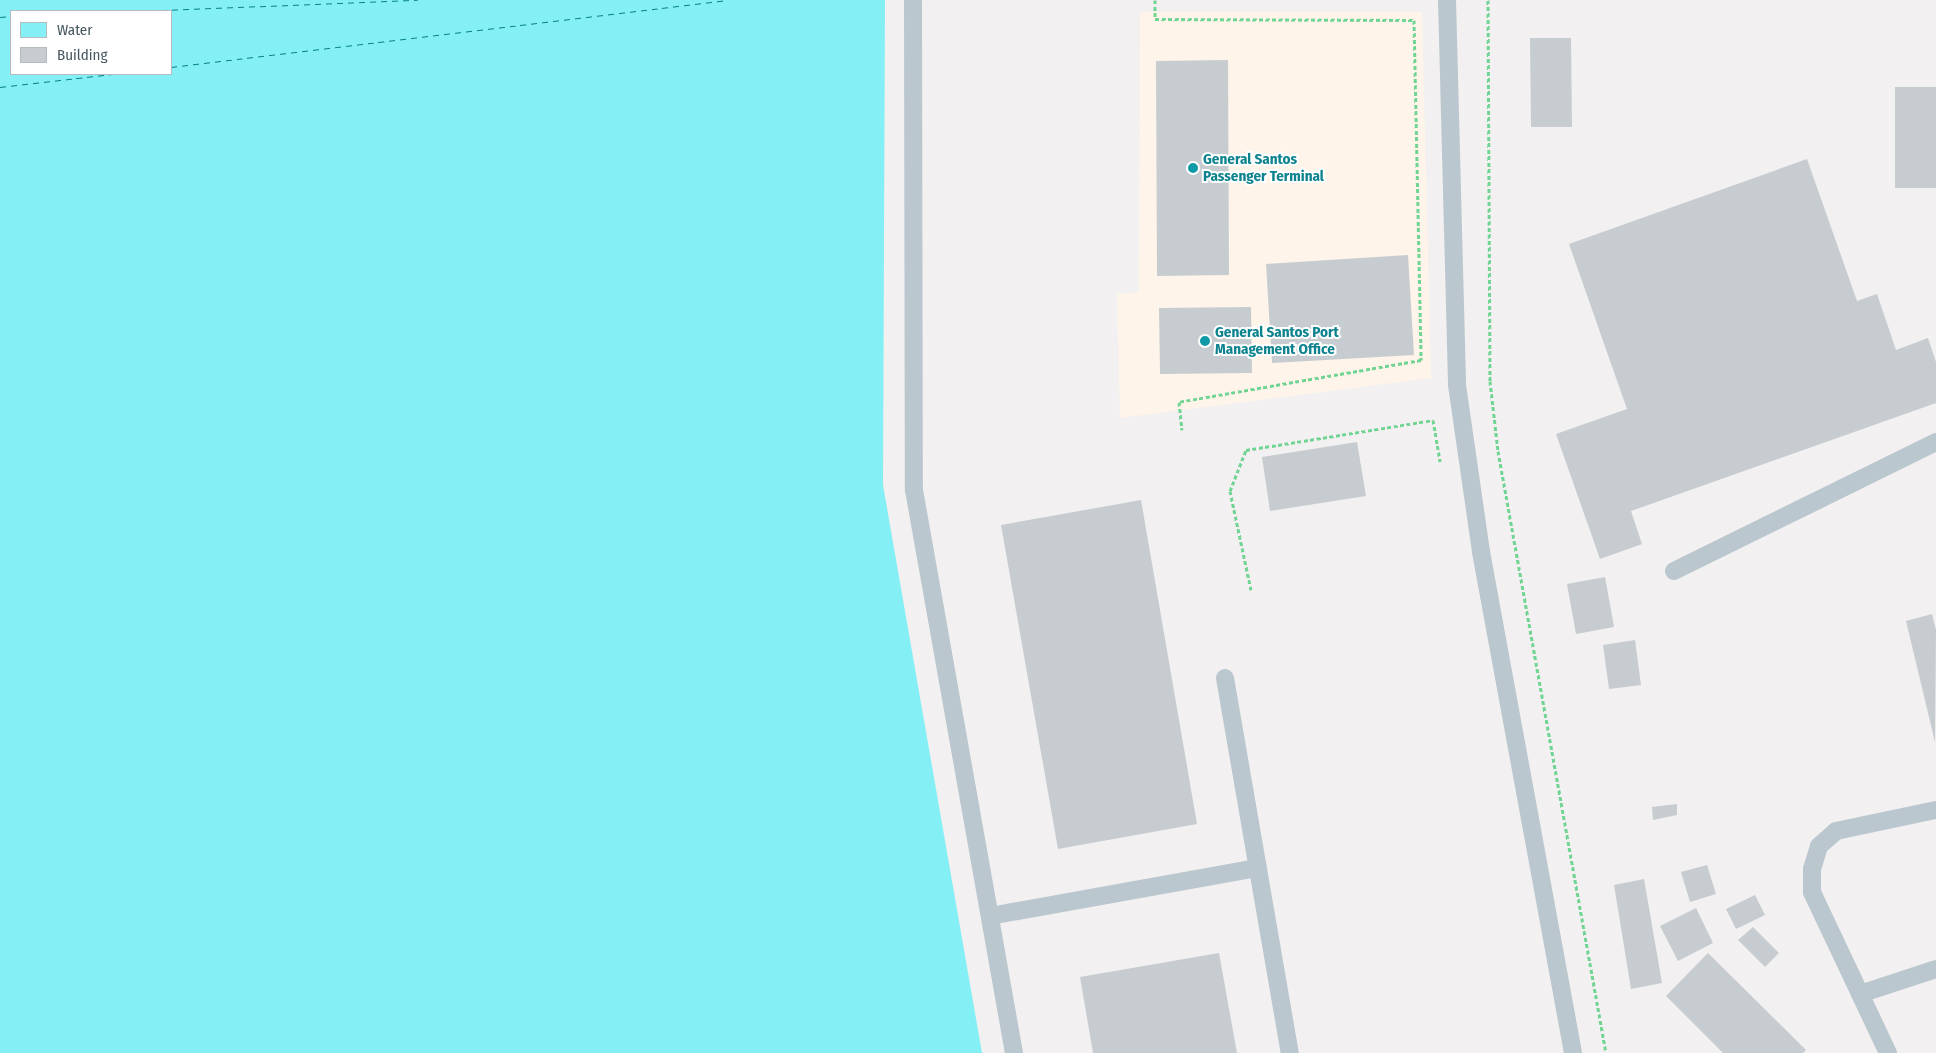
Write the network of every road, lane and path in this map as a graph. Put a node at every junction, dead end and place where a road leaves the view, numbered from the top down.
1 (913, 0) edge
2 (1155, 0) edge
3 (1447, 0) edge
4 (1488, 0) edge
5 (1182, 430) dead end
6 (1936, 442) edge
7 (1440, 461) dead end
8 (1674, 571) dead end
9 (1250, 590) dead end
10 (1225, 678) dead end
11 (1936, 810) edge
12 (1258, 868) junction
13 (990, 916) junction
14 (1936, 969) edge
15 (1860, 994) junction
16 (1014, 1053) edge
17 (1290, 1053) edge
18 (1573, 1053) edge
19 (1606, 1053) edge
20 (1888, 1053) edge

1 - 13 lane
2 - 5 path
3 - 18 lane
4 - 19 path
6 - 8 lane
7 - 9 path
10 - 12 lane
11 - 15 lane
12 - 13 lane
12 - 17 lane
13 - 16 lane
14 - 15 lane
15 - 20 lane

